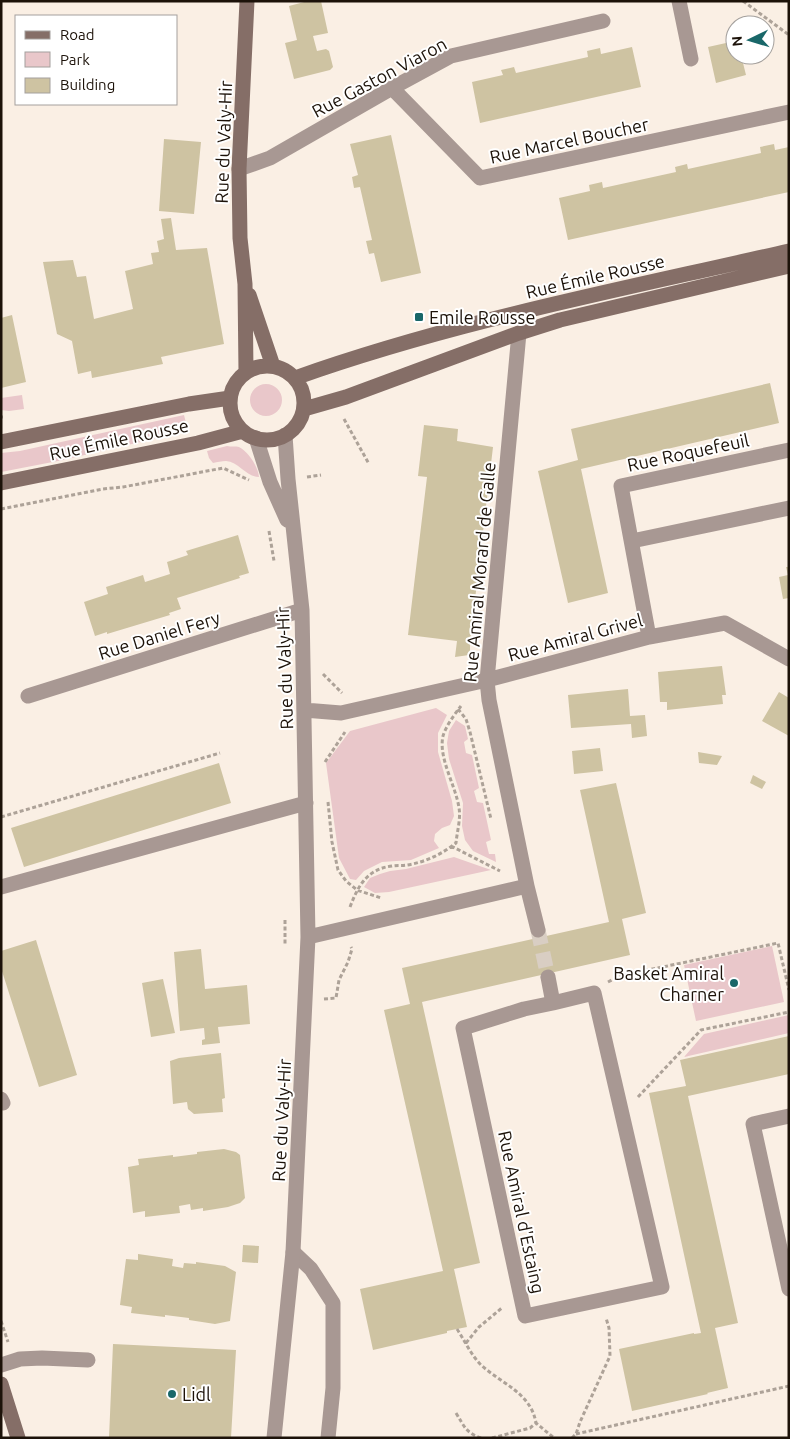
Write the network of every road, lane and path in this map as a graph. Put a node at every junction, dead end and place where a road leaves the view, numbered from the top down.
1 (247, 1) edge
2 (679, 1) edge
3 (743, 1) edge
4 (603, 20) dead end
5 (789, 35) edge
6 (691, 59) dead end
7 (392, 88) junction
8 (789, 112) edge
9 (239, 170) junction
10 (789, 251) edge
11 (789, 266) edge
12 (245, 284) junction
13 (519, 332) junction
14 (274, 366) junction
15 (246, 372) junction
16 (295, 378) junction
17 (230, 398) junction
18 (304, 409) junction
19 (343, 417) dead end
20 (249, 435) junction
21 (285, 435) junction
22 (1, 442) edge
23 (789, 450) edge
24 (369, 464) dead end
25 (1, 483) edge
26 (254, 483) dead end
27 (789, 508) edge
28 (1, 509) edge
29 (293, 533) junction
30 (632, 541) junction
31 (302, 610) junction
32 (649, 637) junction
33 (789, 659) edge
34 (487, 680) junction
35 (28, 696) dead end
36 (451, 705) dead end
37 (304, 710) junction
38 (349, 727) dead end
39 (220, 753) dead end
40 (323, 765) dead end
41 (328, 800) dead end
42 (306, 803) junction
43 (1, 817) edge
44 (492, 826) dead end
45 (451, 846) dead end
46 (501, 866) dead end
47 (502, 872) junction
48 (494, 874) dead end
49 (527, 886) junction
50 (1, 888) edge
51 (384, 897) dead end
52 (538, 930) tunnel mouth
53 (308, 936) junction
54 (548, 977) tunnel mouth
55 (789, 990) edge
56 (594, 993) junction
57 (553, 1003) junction
58 (789, 1012) edge
59 (622, 1113) junction
60 (789, 1116) edge
61 (293, 1252) junction
62 (789, 1289) edge
63 (521, 1300) junction
64 (601, 1300) junction
65 (457, 1329) dead end
66 (466, 1343) junction
67 (88, 1360) dead end
68 (1, 1365) edge
69 (1, 1384) edge
70 (789, 1386) edge
71 (456, 1413) dead end
72 (536, 1423) junction
73 (576, 1434) junction
74 (18, 1438) edge
75 (274, 1438) edge
76 (328, 1438) edge
77 (481, 1438) edge
78 (492, 1438) edge
79 (554, 1438) edge
80 (572, 1438) edge

1 - 9 main road, Rue du Valy-Hir
2 - 6 street
3 - 5 path
4 - 7 street, Rue Gaston Viaron
7 - 8 street, Rue Marcel Boucher
7 - 9 street, Rue Gaston Viaron
9 - 12 main road, Rue du Valy-Hir
10 - 16 main road, Rue Émile Rousse
11 - 13 main road, Rue Émile Rousse
12 - 14 main road, Rue du Valy-Hir
12 - 15 main road, Rue du Valy-Hir
13 - 18 main road, Rue Émile Rousse
13 - 34 street, Rue Amiral Morard de Galle
14 - 15 main road
14 - 16 main road
15 - 17 main road
16 - 18 main road
17 - 20 main road
17 - 22 main road, Rue Émile Rousse
18 - 21 main road
19 - 24 path
20 - 21 main road
20 - 25 main road, Rue Émile Rousse
20 - 29 street, Rue du Valy-Hir
21 - 29 street, Rue du Valy-Hir
23 - 30 street, Rue Roquefeuil
26 - 28 path
27 - 30 street
29 - 31 street, Rue du Valy-Hir
30 - 32 street, Rue Roquefeuil
31 - 35 street, Rue Daniel Fery
31 - 37 street, Rue du Valy-Hir
32 - 33 street, Rue Amiral Grivel
32 - 34 street, Rue Amiral Grivel
34 - 37 street, Rue Amiral Grivel
34 - 49 street, Rue Amiral Morard de Galle
36 - 44 path
37 - 42 street, Rue du Valy-Hir
38 - 40 path
39 - 43 path
41 - 51 path
42 - 50 street
42 - 53 street, Rue du Valy-Hir
45 - 47 path
46 - 47 path
47 - 48 path
49 - 52 street
49 - 53 street
53 - 61 street, Rue du Valy-Hir
54 - 57 street
55 - 56 path
56 - 57 street, Rue Amiral d'Estaing
56 - 59 street, Rue Amiral d'Estaing
57 - 63 street, Rue Amiral d'Estaing
58 - 59 path
59 - 64 street, Rue Amiral d'Estaing
60 - 62 street
61 - 75 street, Rue du Valy-Hir
61 - 76 street
63 - 64 street, Rue Amiral d'Estaing
63 - 66 path
64 - 73 path
65 - 66 path
66 - 72 path
67 - 68 street
69 - 74 main road
70 - 73 path
71 - 77 path
72 - 78 path
72 - 79 path
73 - 80 path

